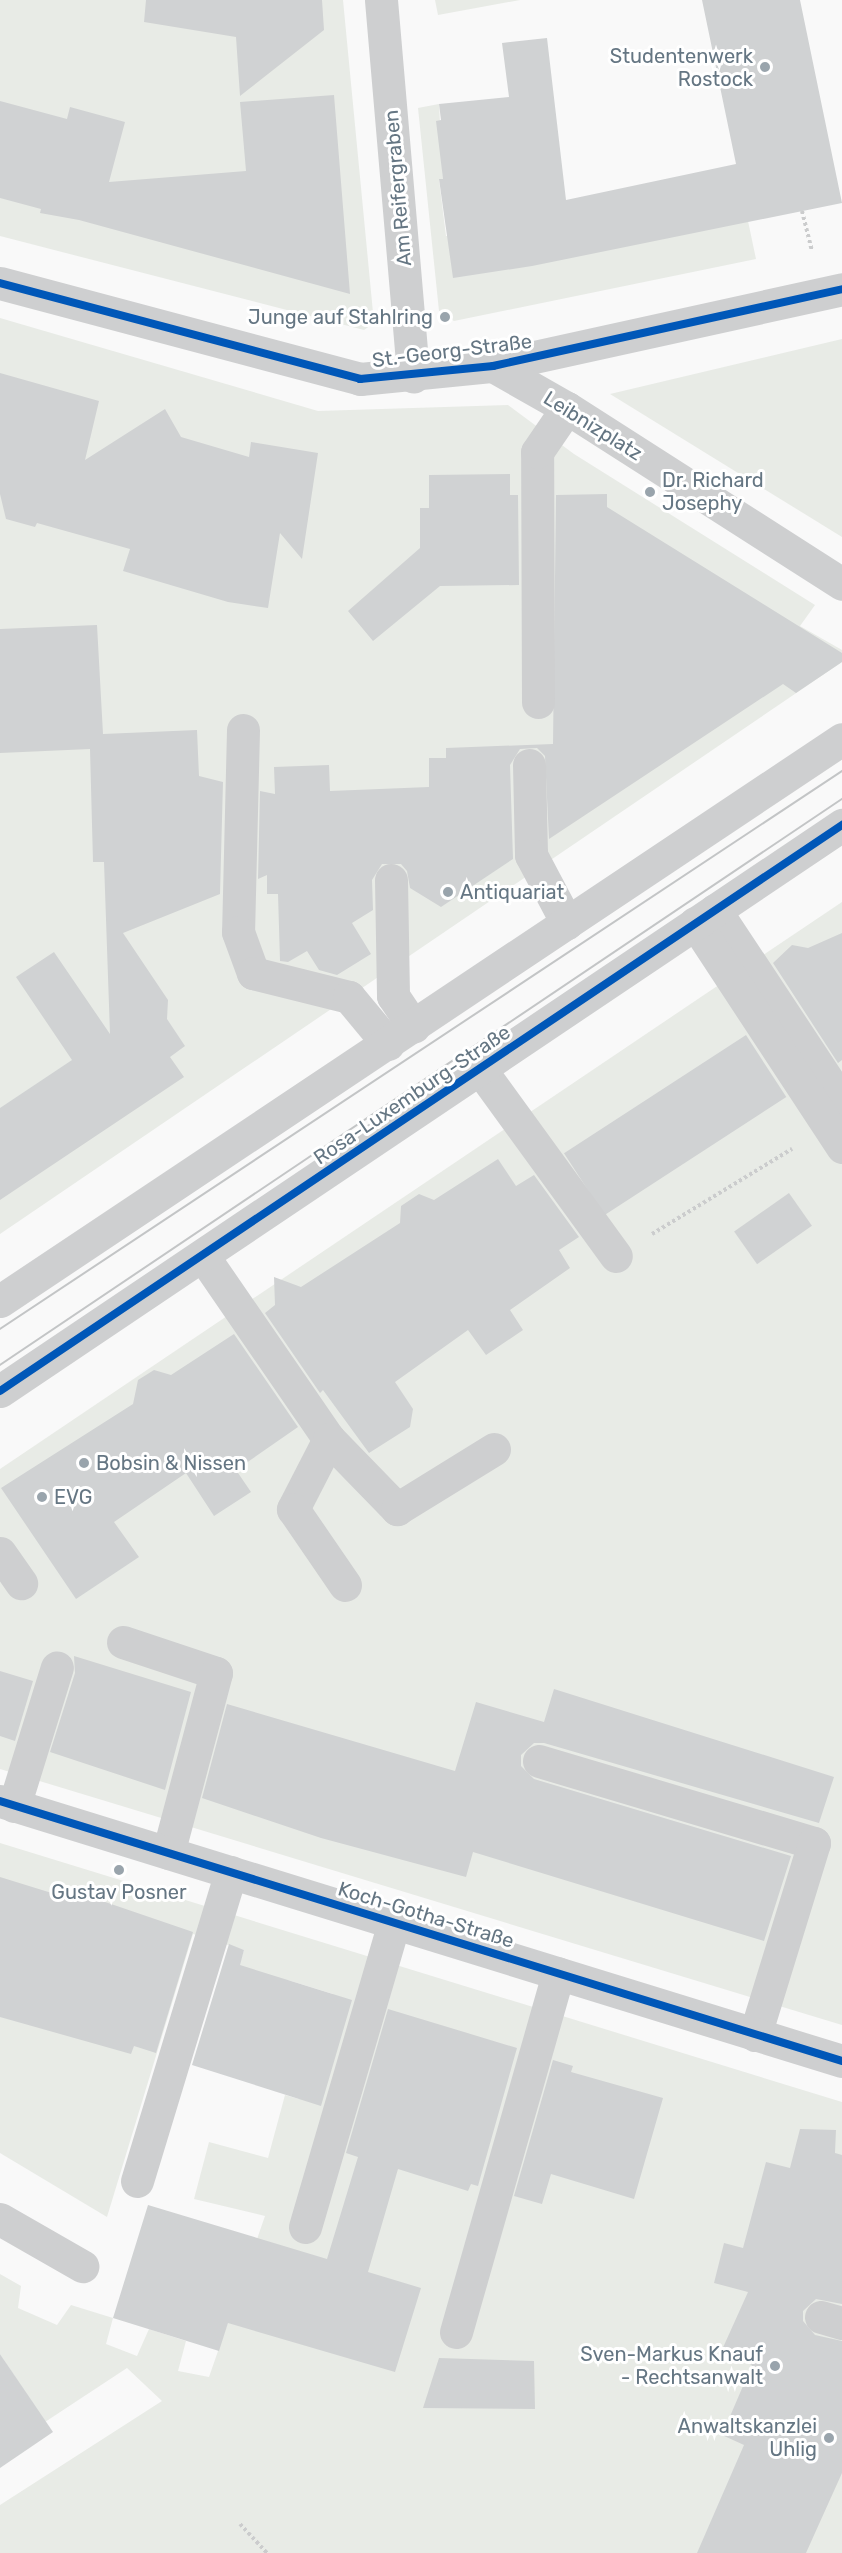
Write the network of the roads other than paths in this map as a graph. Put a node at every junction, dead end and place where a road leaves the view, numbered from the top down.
1 (381, 0) edge
2 (0, 283) edge
3 (842, 289) edge
4 (494, 366) junction
5 (413, 377) junction
6 (567, 408) junction
7 (842, 584) edge
8 (537, 702) dead end
9 (243, 729) dead end
10 (842, 739) edge
11 (529, 765) dead end
12 (842, 825) edge
13 (391, 880) dead end
14 (705, 917) junction
15 (567, 923) junction
16 (401, 1036) junction
17 (480, 1069) junction
18 (837, 1125) edge
19 (203, 1256) junction
20 (616, 1256) road end
21 (0, 1301) edge
22 (0, 1390) edge
23 (329, 1440) junction
24 (494, 1449) dead end
25 (0, 1553) edge
26 (21, 1584) dead end
27 (345, 1585) dead end
28 (123, 1642) dead end
29 (57, 1667) dead end
30 (539, 1761) dead end
31 (7, 1803) edge
32 (168, 1853) junction
33 (231, 1872) junction
34 (394, 1923) junction
35 (558, 1973) junction
36 (755, 2035) junction
37 (842, 2061) edge
38 (137, 2181) dead end
39 (0, 2219) edge
40 (304, 2227) dead end
41 (82, 2266) dead end
42 (456, 2332) dead end

1 - 5 street, Am Reifergraben
2 - 5 street, St.-Georg-Straße
3 - 4 street, St.-Georg-Straße
4 - 5 street, St.-Georg-Straße
4 - 6 street, Leibnizplatz
6 - 7 street, Leibnizplatz
6 - 8 street
9 - 16 street
10 - 15 street
11 - 15 street
12 - 14 street, Rosa-Luxemburg-Straße
13 - 16 street
14 - 17 street, Rosa-Luxemburg-Straße
14 - 18 street
15 - 16 street
16 - 21 street
17 - 19 street, Rosa-Luxemburg-Straße
17 - 20 street
19 - 22 street, Rosa-Luxemburg-Straße
19 - 23 street
23 - 24 street
23 - 27 street
25 - 26 street
28 - 32 street
29 - 31 street
30 - 36 street
31 - 32 street, Koch-Gotha-Straße
32 - 33 street, Koch-Gotha-Straße
33 - 34 street, Koch-Gotha-Straße
33 - 38 street
34 - 35 street, Koch-Gotha-Straße
34 - 40 street
35 - 36 street, Koch-Gotha-Straße
35 - 42 street
36 - 37 street, Koch-Gotha-Straße
39 - 41 street

